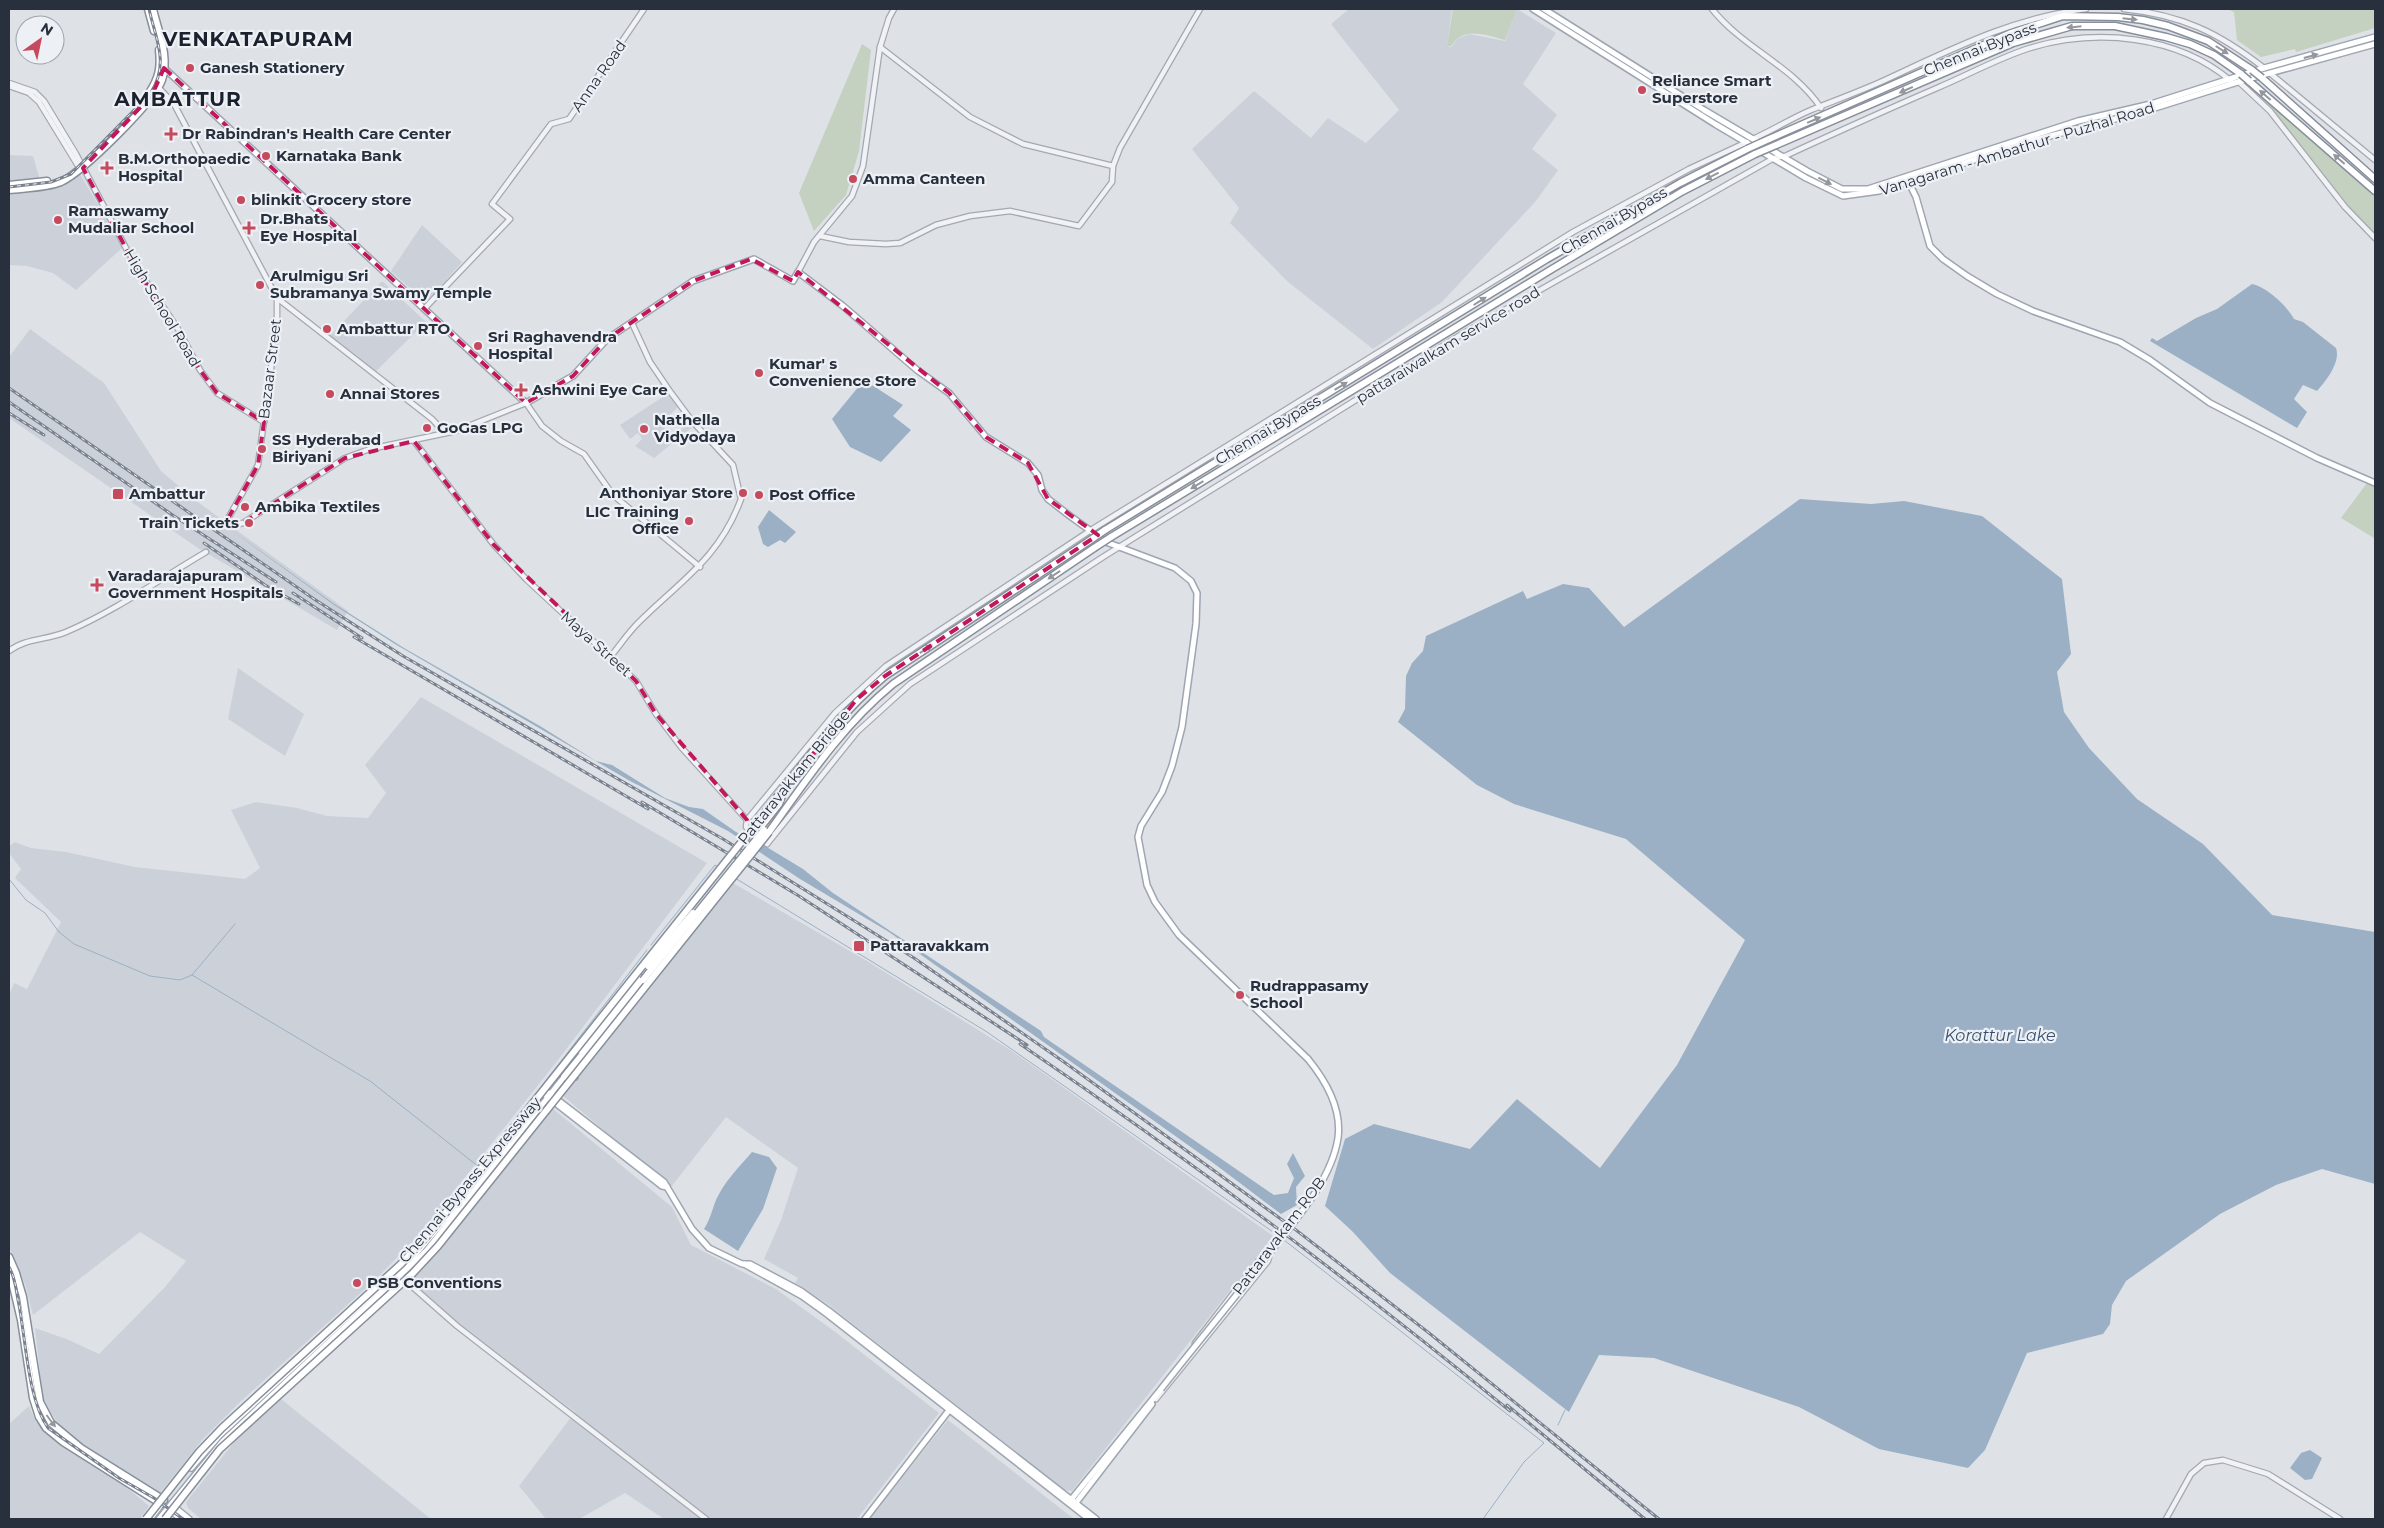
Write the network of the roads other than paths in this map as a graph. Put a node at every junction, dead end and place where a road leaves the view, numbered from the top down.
1 (148, 9) edge
2 (153, 9) edge
3 (644, 9) edge
4 (894, 9) edge
5 (1200, 9) edge
6 (1533, 9) edge
7 (1544, 9) edge
8 (1712, 9) edge
9 (2086, 9) edge
10 (2124, 9) edge
11 (2375, 37) edge
12 (2375, 44) edge
13 (880, 47) junction
14 (164, 68) junction
15 (2264, 68) junction
16 (1643, 74) junction
17 (2271, 74) junction
18 (2234, 81) junction
19 (9, 85) edge
20 (158, 87) junction
21 (1821, 108) junction
22 (1753, 139) junction
23 (1748, 142) junction
24 (1783, 156) junction
25 (1774, 158) junction
26 (2375, 160) edge
27 (1113, 166) junction
28 (81, 168) junction
29 (1907, 179) junction
30 (2375, 179) edge
31 (9, 185) edge
32 (9, 190) edge
33 (2375, 191) edge
34 (820, 236) junction
35 (2375, 238) edge
36 (798, 272) junction
37 (277, 298) junction
38 (425, 308) junction
39 (632, 323) junction
40 (526, 403) junction
41 (264, 422) junction
42 (445, 433) junction
43 (414, 441) junction
44 (2375, 483) edge
45 (1092, 530) junction
46 (1120, 546) junction
47 (206, 552) dead end
48 (700, 567) junction
49 (9, 651) edge
50 (611, 656) junction
51 (885, 676) joint
52 (893, 684) joint
53 (747, 820) junction
54 (762, 828) junction
55 (772, 839) joint
56 (708, 884) joint
57 (720, 894) joint
58 (562, 1075) junction
59 (547, 1094) junction
60 (9, 1257) edge
61 (9, 1269) edge
62 (398, 1275) junction
63 (1149, 1405) junction
64 (950, 1409) junction
65 (1072, 1503) junction
66 (166, 1504) junction
67 (146, 1519) edge
68 (150, 1519) edge
69 (159, 1519) edge
70 (165, 1519) edge
71 (181, 1519) edge
72 (189, 1519) edge
73 (706, 1519) edge
74 (865, 1519) edge
75 (1089, 1519) edge
76 (1096, 1519) edge
77 (2166, 1519) edge
78 (2340, 1519) edge

1 - 28 highway
2 - 14 highway
3 - 38 street, Anna Road
4 - 13 street
5 - 27 street
6 - 16 main road
7 - 16 main road
8 - 21 street
9 - 21 street
10 - 15 street
15 -> 11 main road
12 - 17 main road
13 - 27 street
13 - 34 street
14 - 20 highway
14 - 38 main road
15 - 18 main road
16 - 22 main road
16 - 23 main road, Vanagaram - Ambathur - Puzhal Road
17 - 18 main road
17 - 26 street
18 - 24 street, pattaraiwalkam service road
18 - 29 main road, Vanagaram - Ambathur - Puzhal Road
18 - 35 street, pattaraiwalkam service road
19 - 28 street, High School Road
20 - 28 highway
20 - 37 street
21 - 22 street
22 - 24 main road
23 - 25 main road, Vanagaram - Ambathur - Puzhal Road
23 - 45 street
24 - 25 street, pattaraiwalkam service road
24 -> 29 main road
25 - 29 main road, Vanagaram - Ambathur - Puzhal Road
25 - 46 street, pattaraiwalkam service road
27 - 34 street
28 - 31 highway
28 - 32 highway
28 - 41 street, High School Road
29 - 44 main road
51 -> 30 highway, Chennai Bypass, bridge
33 -> 52 highway, Chennai Bypass, bridge
34 - 36 street
36 - 39 main road
36 - 45 main road, Pattaravakam ROB
37 - 41 street, Bazaar Street
37 - 42 street
38 - 40 main road
39 - 40 main road
39 - 48 street
40 - 42 street
40 - 48 street
41 - 43 street, Bazaar Street
42 - 43 street
43 - 50 street, Maya Street
45 - 46 main road, Pattaravakam ROB
45 - 53 street
46 - 55 street, pattaraiwalkam service road
46 - 63 main road, Pattaravakam ROB, bridge
47 - 49 street
48 - 50 street
50 - 53 street, Maya Street
51 - 54 highway, Pattaravakkam Bridge
52 - 54 highway, Pattaravakkam Bridge
53 - 55 street, Maya Street
54 - 56 highway, Pattaravakkam Bridge, bridge
54 - 57 highway, Pattaravakkam Bridge, bridge
54 - 58 highway, bridge
56 - 67 highway, Chennai Bypass Expressway, bridge
57 - 70 highway, Chennai Bypass Expressway, bridge
58 - 58 main road
58 - 59 main road
59 - 62 main road
59 - 64 main road
60 -> 66 highway
61 - 66 highway
62 - 66 main road
62 - 73 street
63 - 63 street
63 - 65 main road, Pattaravakam ROB
64 - 65 main road
64 - 74 main road
65 - 75 main road
65 - 76 main road
66 - 68 main road
66 - 69 main road
66 - 71 main road
66 - 72 main road
77 - 78 street

